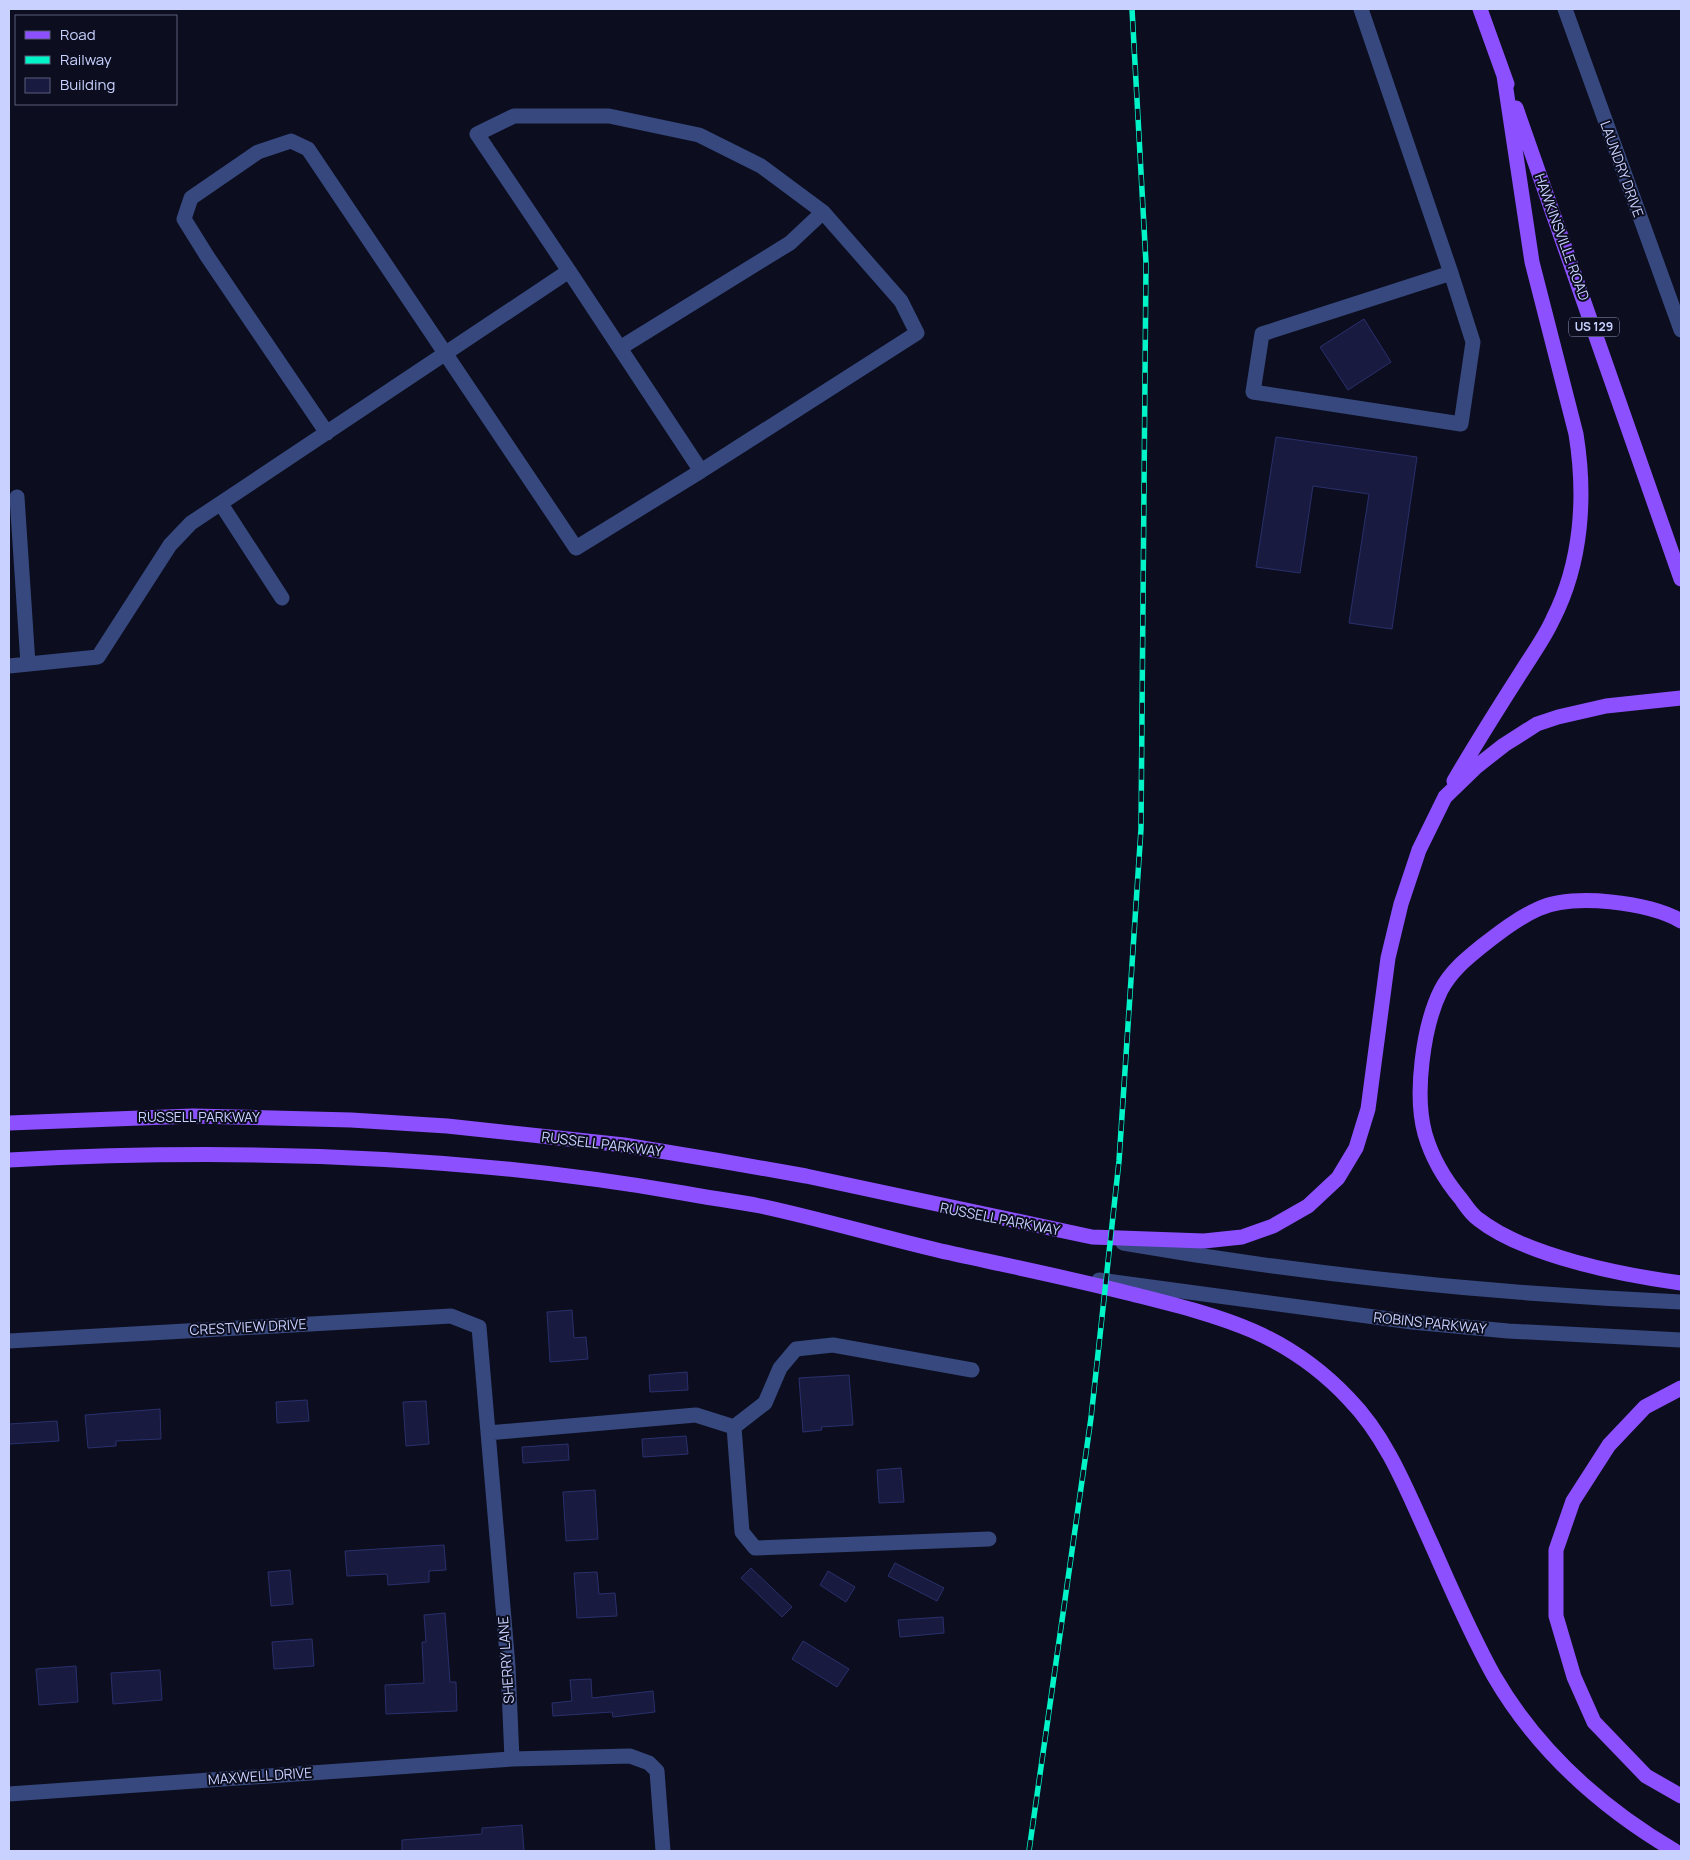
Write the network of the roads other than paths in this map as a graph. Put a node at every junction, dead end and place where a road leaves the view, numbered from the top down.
1 (1361, 9) edge
2 (1480, 9) edge
3 (1565, 9) edge
4 (1504, 76) junction
5 (823, 212) junction
6 (569, 271) junction
7 (1451, 273) junction
8 (1681, 330) edge
9 (620, 348) junction
10 (445, 354) junction
11 (327, 433) junction
12 (701, 471) junction
13 (17, 497) dead end
14 (221, 504) junction
15 (1681, 578) edge
16 (282, 598) dead end
17 (28, 664) junction
18 (9, 666) edge
19 (1681, 698) edge
20 (1445, 797) junction
21 (1681, 921) edge
22 (9, 1123) edge
23 (9, 1160) edge
24 (1188, 1247) junction
25 (1681, 1283) edge
26 (1179, 1298) junction
27 (1681, 1302) edge
28 (480, 1333) joint
29 (1681, 1340) edge
30 (9, 1341) edge
31 (972, 1370) dead end
32 (1681, 1388) edge
33 (734, 1427) junction
34 (488, 1432) junction
35 (989, 1539) dead end
36 (512, 1759) junction
37 (9, 1794) edge
38 (1681, 1796) edge
39 (663, 1851) edge
40 (1675, 1851) edge

1 - 7 street
2 - 4 main road, HAWKINSVILLE ROAD / US 129
3 - 8 street, LAUNDRY DRIVE
4 - 15 main road, HAWKINSVILLE ROAD / US 129
4 - 20 main road, RUSSELL PARKWAY
5 - 6 street
5 - 9 street
5 - 12 street
6 - 9 street
6 - 10 street
7 - 7 street
9 - 12 street
10 - 11 street
10 - 11 street
10 - 12 street
11 - 14 street
13 - 17 street
14 - 16 street
14 - 17 street
17 - 18 street
19 - 20 main road
20 - 24 main road, RUSSELL PARKWAY
21 - 25 main road
22 - 24 main road, RUSSELL PARKWAY
23 - 26 main road
24 - 27 street
26 - 29 street, ROBINS PARKWAY
26 - 40 main road
28 - 30 street, CRESTVIEW DRIVE
28 - 34 street, SHERRY LANE
31 - 33 street
32 - 38 main road
33 - 34 street
33 - 35 street
34 - 36 street, SHERRY LANE
36 - 37 street, MAXWELL DRIVE
36 - 39 street

